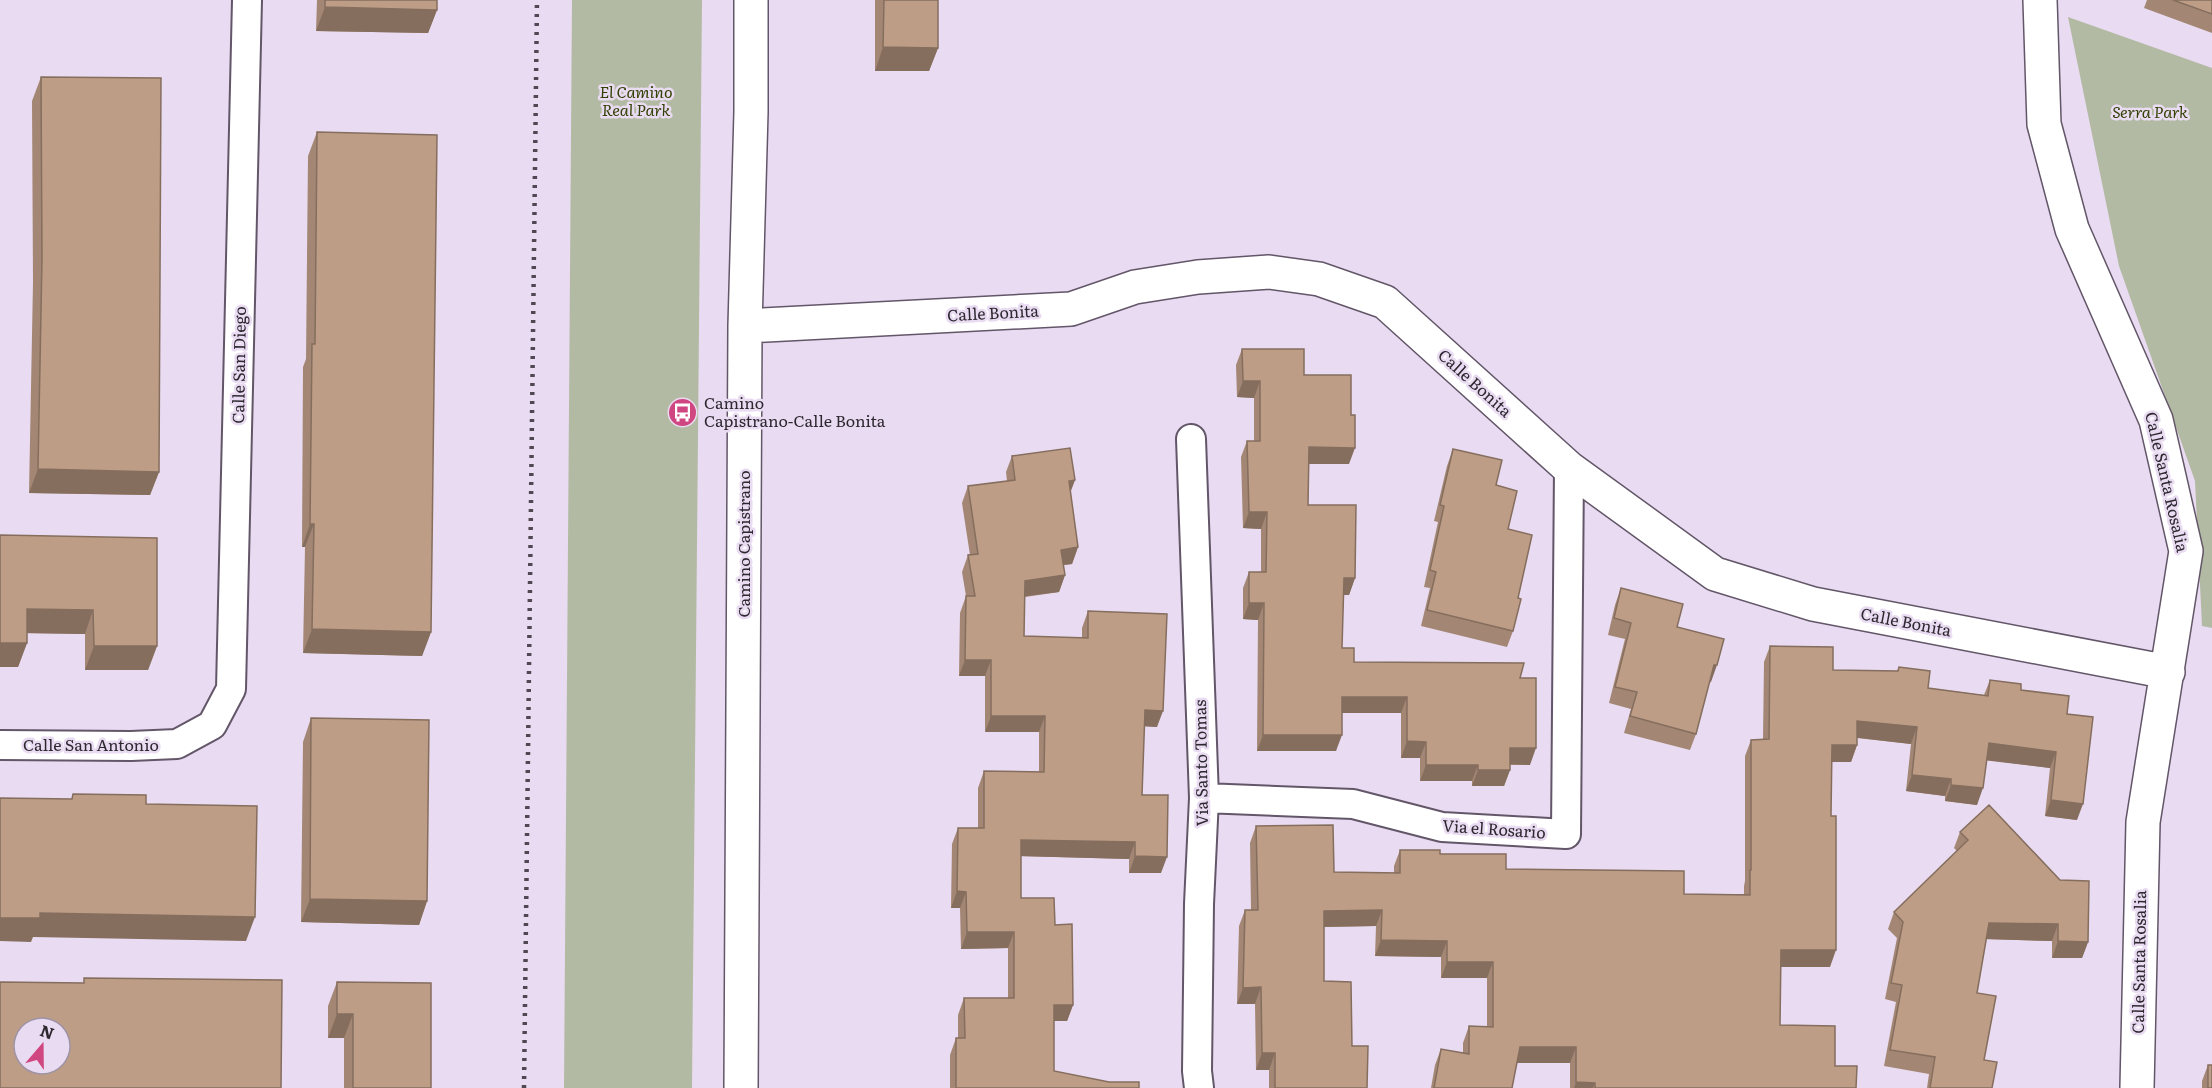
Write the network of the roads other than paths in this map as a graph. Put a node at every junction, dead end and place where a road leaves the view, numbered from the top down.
1 (247, 0) edge
2 (751, 0) edge
3 (2040, 0) edge
4 (745, 326) junction
5 (1191, 439) dead end
6 (1569, 468) junction
7 (2168, 672) junction
8 (212, 725) joint
9 (0, 745) edge
10 (1204, 798) junction
11 (741, 1088) edge
12 (1199, 1088) edge
13 (2137, 1088) edge

1 - 8 street, Calle San Diego
2 - 4 street, Camino Capistrano
3 - 7 street, Calle Santa Rosalia
4 - 6 street, Calle Bonita
4 - 11 street, Camino Capistrano
5 - 10 street, Via Santo Tomas
6 - 7 street, Calle Bonita
6 - 10 street, Via el Rosario
7 - 13 street, Calle Santa Rosalia
8 - 9 street, Calle San Antonio
10 - 12 street, Via Santo Tomas

